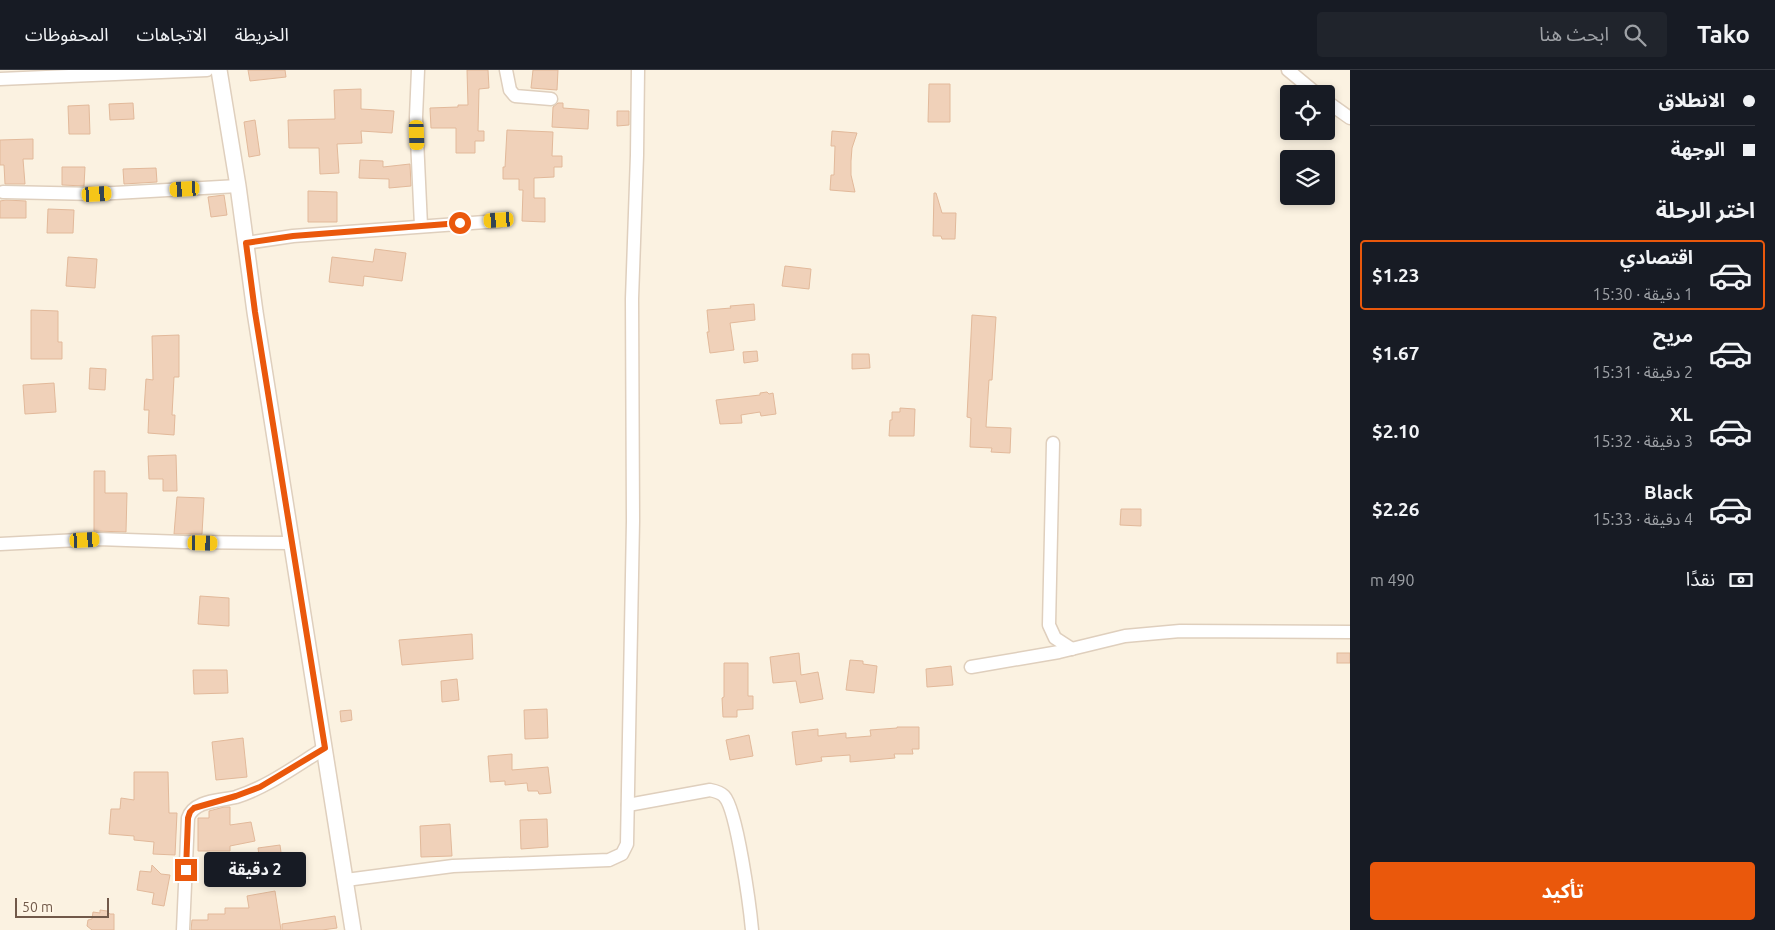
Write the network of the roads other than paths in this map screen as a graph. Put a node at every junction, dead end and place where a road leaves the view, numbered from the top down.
1 (207, 70) edge
2 (219, 70) edge
3 (418, 70) edge
4 (506, 70) edge
5 (638, 70) edge
6 (1288, 70) edge
7 (0, 79) edge
8 (1306, 85) edge
9 (551, 99) dead end
10 (1335, 107) edge
11 (1350, 118) edge
12 (238, 186) junction
13 (2, 192) dead end
14 (499, 220) dead end
15 (421, 226) junction
16 (246, 243) junction
17 (1054, 443) dead end
18 (293, 543) junction
19 (0, 544) edge
20 (1350, 632) edge
21 (1072, 649) junction
22 (971, 667) dead end
23 (325, 748) junction
24 (628, 805) junction
25 (346, 880) junction
26 (182, 930) edge
27 (353, 930) edge
28 (752, 930) edge

1 - 7 street
2 - 12 street
3 - 15 street
4 - 9 street
5 - 24 street
6 - 8 street
10 - 11 street
12 - 13 street
12 - 16 street
14 - 15 street
15 - 16 street
16 - 18 street
17 - 21 street
18 - 19 street
18 - 23 street
20 - 21 street
21 - 22 street
23 - 25 street
23 - 26 street
24 - 25 street
24 - 28 street
25 - 27 street

